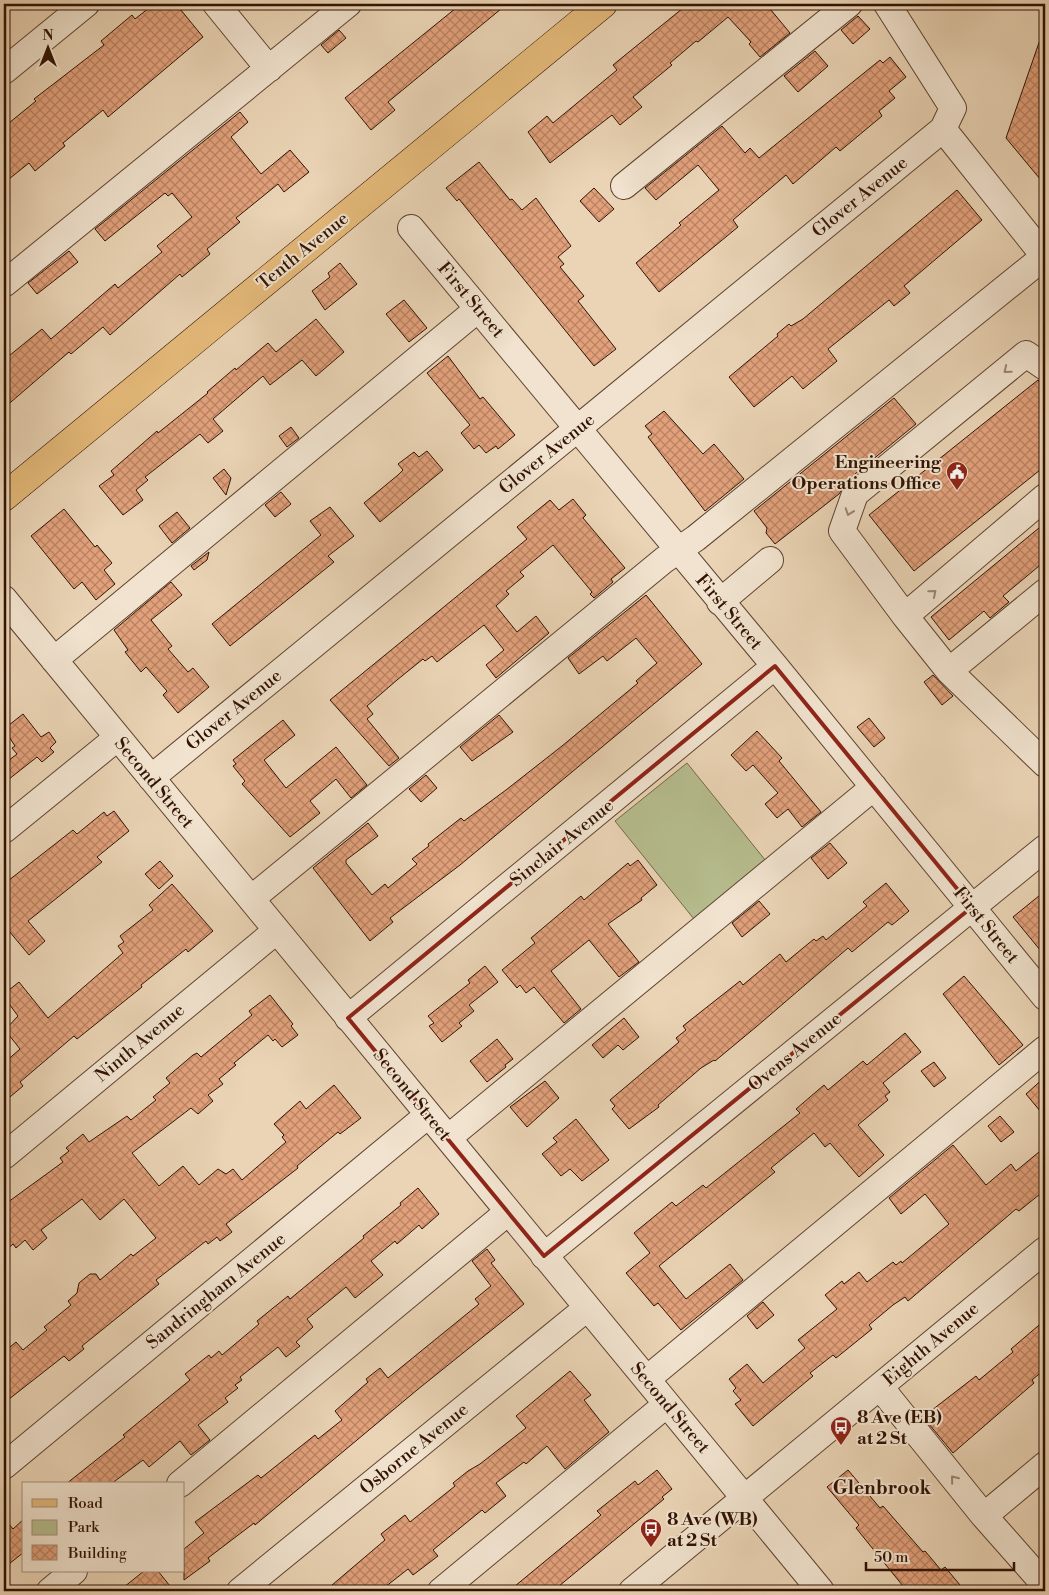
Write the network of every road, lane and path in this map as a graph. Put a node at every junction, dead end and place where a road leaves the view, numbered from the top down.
1 (86, 4) edge
2 (216, 4) edge
3 (348, 4) edge
4 (603, 4) edge
5 (849, 4) edge
6 (887, 4) edge
7 (269, 68) junction
8 (4, 71) edge
9 (943, 129) junction
10 (624, 186) dead end
11 (411, 228) dead end
12 (1045, 257) edge
13 (4, 284) edge
14 (478, 309) junction
15 (1045, 367) edge
16 (577, 429) junction
17 (4, 497) edge
18 (1045, 497) edge
19 (677, 551) junction
20 (770, 560) dead end
21 (1045, 592) edge
22 (4, 599) edge
23 (720, 602) junction
24 (905, 616) junction
25 (54, 660) junction
26 (775, 666) junction
27 (949, 671) junction
28 (117, 738) junction
29 (1045, 764) edge
30 (151, 778) junction
31 (874, 788) junction
32 (4, 830) edge
33 (1045, 848) edge
34 (251, 899) junction
35 (972, 907) junction
36 (276, 931) junction
37 (1045, 997) edge
38 (348, 1018) junction
39 (1045, 1049) edge
40 (428, 1115) junction
41 (448, 1138) junction
42 (4, 1156) edge
43 (508, 1212) junction
44 (1045, 1250) edge
45 (544, 1256) junction
46 (587, 1308) junction
47 (646, 1380) junction
48 (880, 1387) junction
49 (667, 1404) junction
50 (1045, 1465) edge
51 (4, 1466) edge
52 (182, 1482) edge
53 (745, 1498) junction
54 (984, 1516) junction
55 (73, 1572) edge
56 (1045, 1586) edge
57 (50, 1591) edge
58 (240, 1591) edge
59 (441, 1591) edge
60 (632, 1591) edge
61 (821, 1591) edge

1 - 8 street
2 - 7 street
3 - 7 street
4 - 17 main road, Tenth Avenue
5 - 10 street
6 - 9 street
7 - 13 street
9 - 12 street
9 - 16 street, Glover Avenue
11 - 14 street, First Street
12 - 19 street
14 - 16 street, First Street
14 - 25 street
15 -> 24 street
16 - 19 street, First Street
16 - 30 street, Glover Avenue
24 -> 18 street
19 - 23 street, First Street
19 - 34 street
20 - 23 street
21 - 27 street
22 - 25 street, Second Street
23 - 26 street, First Street
24 - 27 street
25 - 28 street, Second Street
26 - 31 street, First Street
26 - 38 street, Sinclair Avenue
27 - 29 street
28 - 30 street, Second Street
28 - 32 street
30 - 34 street, Second Street
31 - 35 street, First Street
31 - 41 street
33 - 35 street, Ovens Avenue
34 - 36 street, Second Street
35 - 37 street, First Street
35 - 45 street, Ovens Avenue
36 - 38 street, Second Street
36 - 42 street, Ninth Avenue
38 - 40 street, Second Street
39 - 47 street
40 - 41 street, Second Street
40 - 51 street, Sandringham Avenue
41 - 43 street, Second Street
43 - 45 street, Second Street
43 - 52 street
44 - 48 street, Eighth Avenue
45 - 46 street, Second Street
46 - 47 street, Second Street
46 - 58 street, Osborne Avenue
47 - 49 street, Second Street
48 - 53 street, Eighth Avenue
54 -> 48 street
49 - 53 street, Second Street
49 - 59 street
50 - 54 street
53 - 60 street, Eighth Avenue
53 - 61 street, Second Street
54 - 56 street
55 - 57 street

